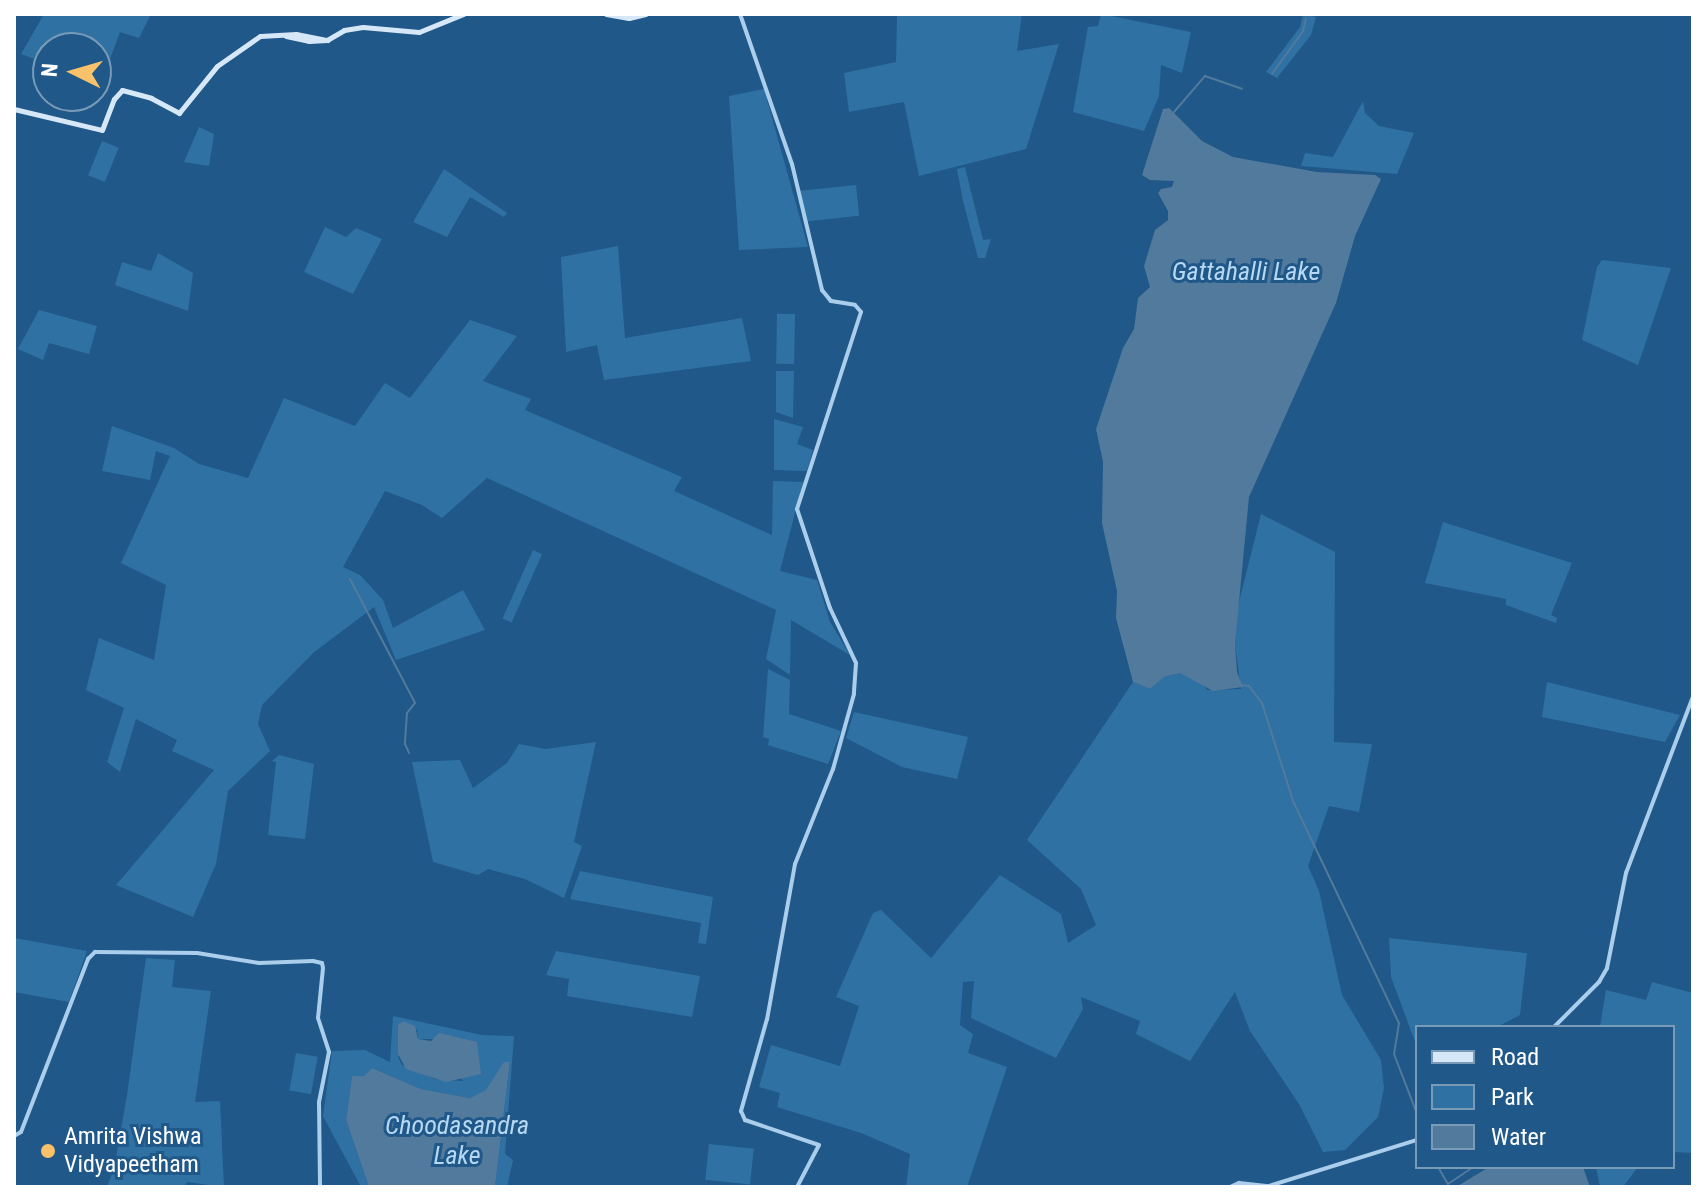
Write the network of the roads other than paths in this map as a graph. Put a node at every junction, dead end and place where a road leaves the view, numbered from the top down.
1 (463, 14) edge
2 (606, 14) edge
3 (646, 14) edge
4 (740, 14) edge
5 (14, 109) edge
6 (1693, 697) edge
7 (1556, 1025) edge
8 (14, 1136) edge
9 (1415, 1141) edge
10 (320, 1187) edge
11 (797, 1187) edge
12 (1230, 1187) edge

1 - 5 main road
2 - 3 main road
4 - 11 street
6 - 7 street
8 - 10 street
9 - 12 street

